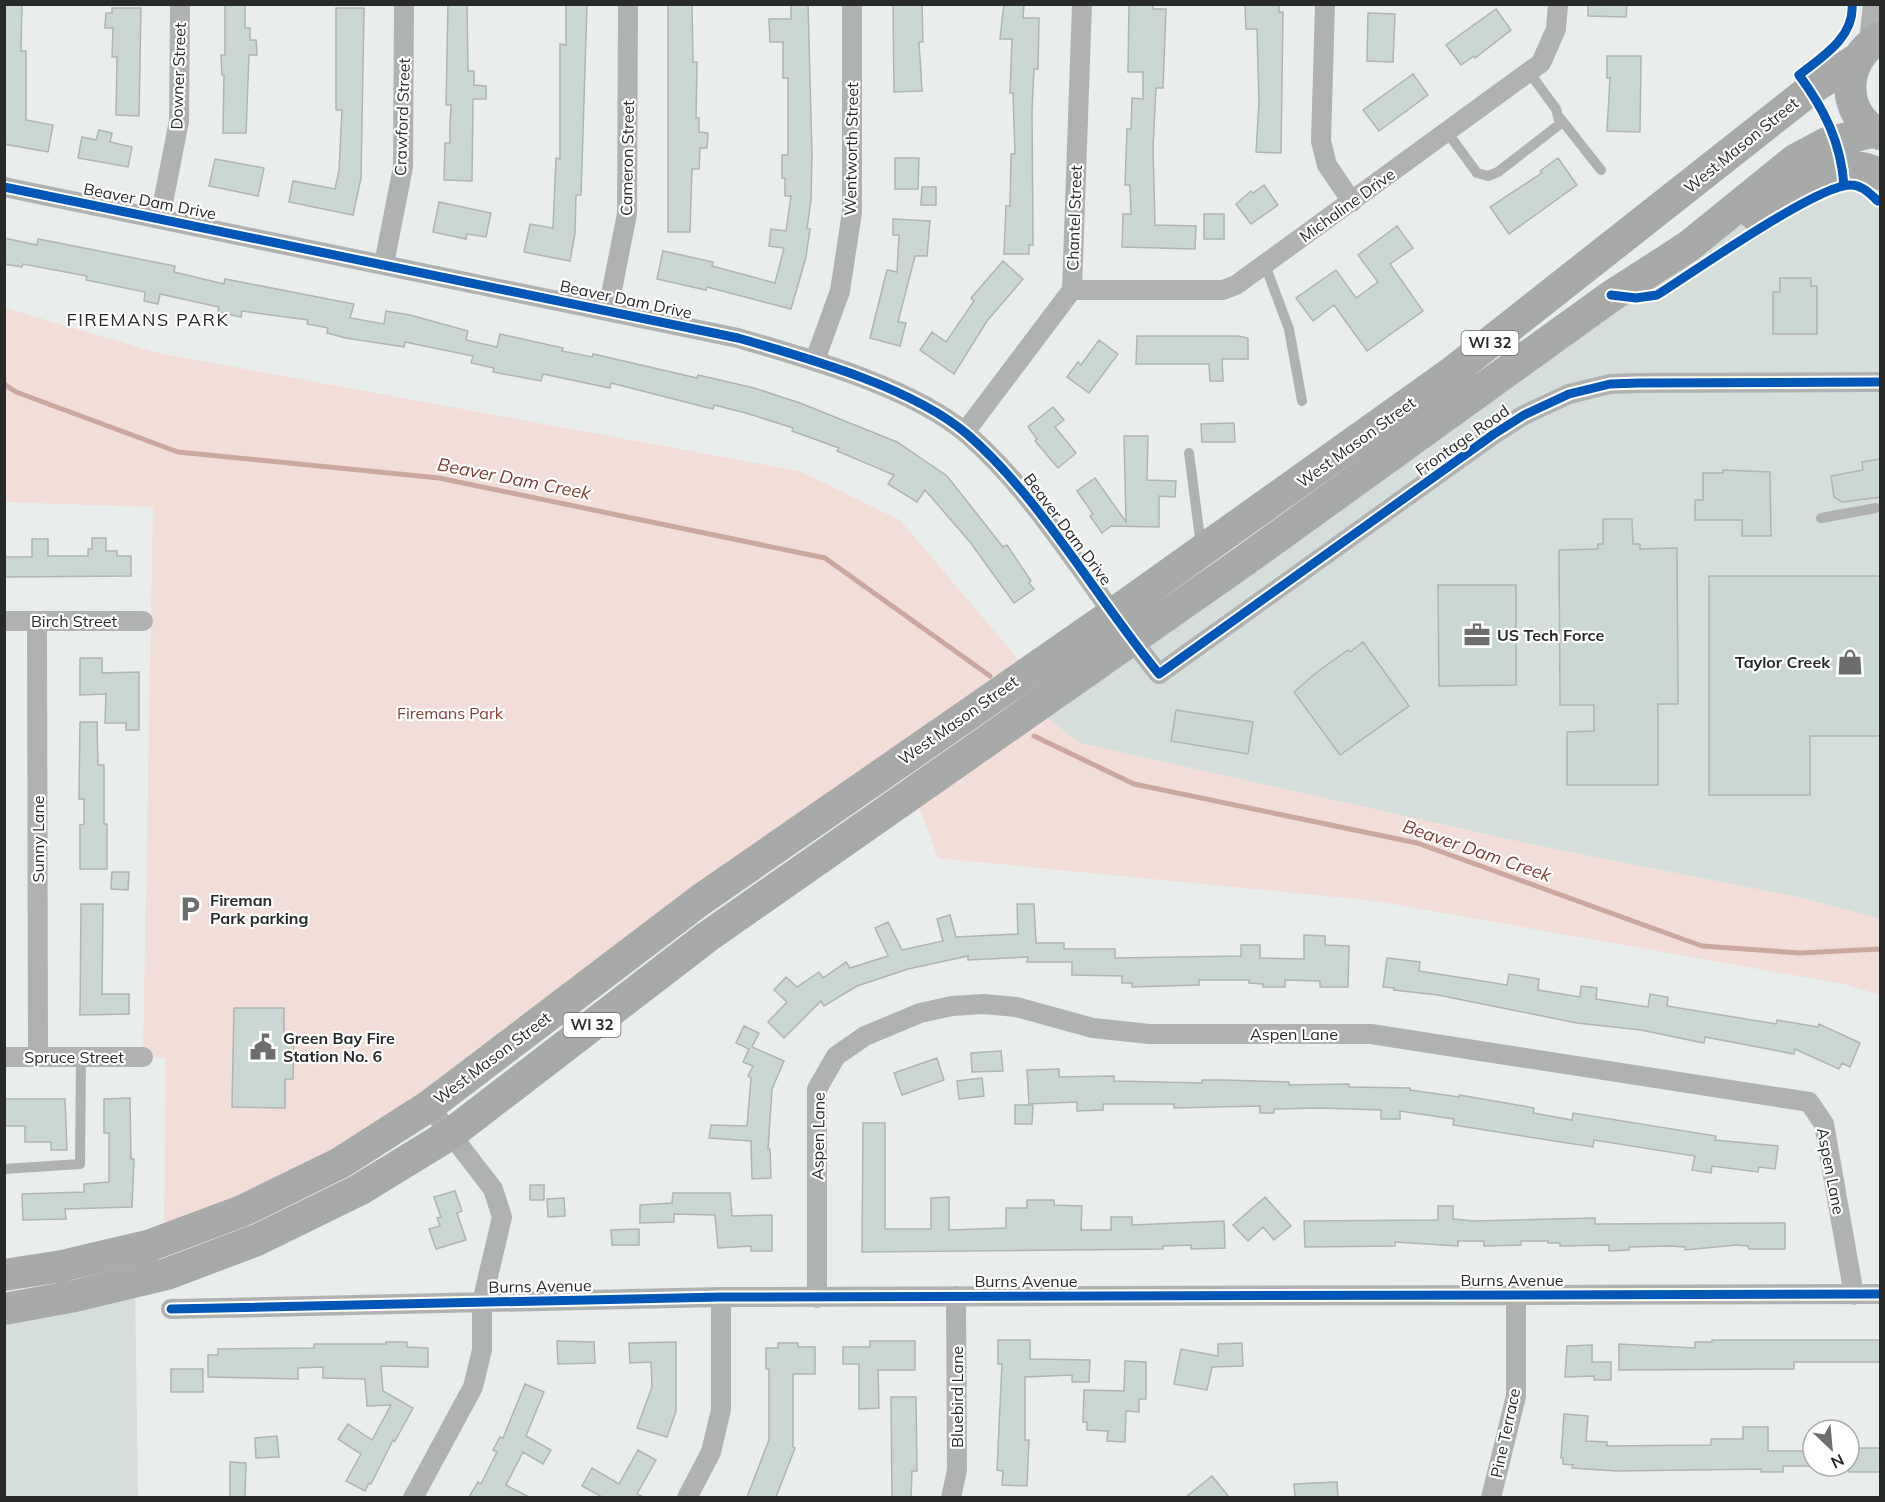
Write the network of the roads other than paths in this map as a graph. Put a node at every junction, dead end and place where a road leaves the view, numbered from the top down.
1 (180, 4) edge
2 (404, 4) edge
3 (628, 4) edge
4 (852, 4) edge
5 (1082, 4) edge
6 (1325, 4) edge
7 (1558, 4) edge
8 (1876, 4) edge
9 (1870, 46) edge
10 (1529, 72) junction
11 (1560, 118) junction
12 (1447, 132) junction
13 (1879, 134) edge
14 (1601, 170) dead end
15 (1881, 174) edge
16 (4, 187) edge
17 (1352, 202) junction
18 (160, 218) junction
19 (1689, 246) junction
20 (384, 264) junction
21 (1265, 265) junction
22 (1072, 290) junction
23 (608, 310) junction
24 (814, 360) junction
25 (1881, 382) edge
26 (1302, 401) dead end
27 (965, 432) junction
28 (1189, 453) dead end
29 (1876, 508) dead end
30 (1821, 518) dead end
31 (1202, 552) junction
32 (1113, 614) junction
33 (4, 621) edge
34 (37, 621) junction
35 (143, 621) dead end
36 (1131, 640) junction
37 (38, 1057) junction
38 (81, 1057) junction
39 (143, 1057) dead end
40 (4, 1058) edge
41 (429, 1106) junction
42 (452, 1133) junction
43 (4, 1169) edge
44 (4, 1275) edge
45 (1854, 1294) junction
46 (1881, 1294) edge
47 (1515, 1295) junction
48 (956, 1296) junction
49 (721, 1297) junction
50 (817, 1298) junction
51 (482, 1302) junction
52 (4, 1309) edge
53 (171, 1309) dead end
54 (413, 1497) edge
55 (687, 1497) edge
56 (951, 1497) edge
57 (1491, 1497) edge

1 - 18 street, Downer Street
2 - 20 street, Crawford Street
3 - 23 street, Cameron Street
4 - 24 street, Wentworth Street
5 - 22 street, Chantel Street
6 - 17 street
7 - 10 street, Michaline Drive
8 - 9 street
9 - 13 main road
9 - 31 main road, West Mason Street / WI 32
10 - 11 lane
10 - 12 street, Michaline Drive
11 - 12 lane
11 - 14 lane
12 - 17 street, Michaline Drive
13 - 19 main road, West Mason Street / WI 32
15 - 19 main road
16 - 18 street, Beaver Dam Drive
17 - 21 street, Michaline Drive
18 - 20 street, Beaver Dam Drive
19 - 36 main road, West Mason Street / WI 32
20 - 23 street, Beaver Dam Drive
21 - 22 street, Michaline Drive
21 - 26 lane
22 - 27 street, Chantel Street
23 - 24 street, Beaver Dam Drive
24 - 27 street, Beaver Dam Drive
25 - 36 street, Frontage Road
27 - 32 street, Beaver Dam Drive
28 - 31 lane
29 - 30 lane
31 - 32 main road, West Mason Street / WI 32
32 - 36 street, Beaver Dam Drive
32 - 41 main road, West Mason Street / WI 32
33 - 34 street, Birch Street
34 - 35 street, Birch Street
34 - 37 street, Sunny Lane
36 - 42 main road, West Mason Street / WI 32
37 - 38 street, Spruce Street
37 - 40 street, Spruce Street
38 - 39 street, Spruce Street
38 - 43 lane
41 - 42 street
41 - 44 main road, West Mason Street / WI 32
42 - 51 street
42 - 52 main road, West Mason Street / WI 32
45 - 46 street, Burns Avenue
45 - 47 street, Burns Avenue
45 - 50 street, Aspen Lane
47 - 48 street, Burns Avenue
47 - 57 street, Pine Terrace
48 - 50 street, Burns Avenue
48 - 56 street, Bluebird Lane
49 - 50 street, Burns Avenue
49 - 51 street, Burns Avenue
49 - 55 street
51 - 53 street, Burns Avenue
51 - 54 street

